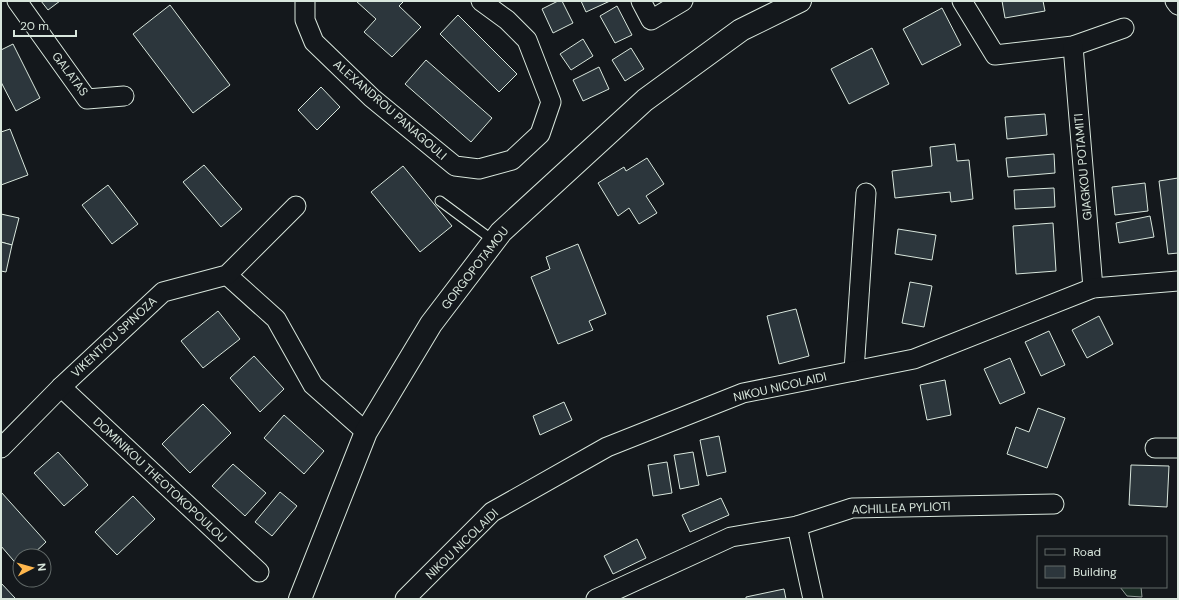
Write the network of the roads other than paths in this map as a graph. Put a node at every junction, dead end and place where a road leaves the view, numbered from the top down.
1 (17, 1) edge
2 (306, 1) edge
3 (480, 1) edge
4 (641, 1) edge
5 (683, 1) edge
6 (800, 1) edge
7 (962, 1) edge
8 (1174, 1) edge
9 (1178, 5) edge
10 (1124, 28) dead end
11 (1073, 46) junction
12 (124, 96) dead end
13 (866, 194) dead end
14 (440, 201) dead end
15 (296, 206) dead end
16 (494, 241) junction
17 (227, 275) junction
18 (1178, 281) edge
19 (1093, 288) junction
20 (854, 371) junction
21 (61, 387) junction
22 (366, 432) junction
23 (1, 448) edge
24 (1155, 448) dead end
25 (1178, 448) edge
26 (1054, 504) dead end
27 (797, 526) junction
28 (259, 572) dead end
29 (300, 599) edge
30 (405, 599) edge
31 (596, 599) edge
32 (812, 599) edge

1 - 12 street, GALATAS
2 - 3 street, ALEXANDROU PANAGOULI
4 - 5 street
6 - 16 street, GORGOPOTAMOU
7 - 11 street
8 - 9 street
10 - 11 street
11 - 19 street, GIAGKOU POTAMITI
13 - 20 street
14 - 16 lane
15 - 17 street
16 - 22 street, GORGOPOTAMOU
17 - 21 street, VIKENTIOU SPINOZA
17 - 22 street
18 - 19 street, NIKOU NICOLAIDI
19 - 20 street, NIKOU NICOLAIDI
20 - 30 street, NIKOU NICOLAIDI
21 - 23 street, VIKENTIOU SPINOZA
21 - 28 street, DOMINIKOU THEOTOKOPOULOU
22 - 29 street, GORGOPOTAMOU
24 - 25 street
26 - 27 street, ACHILLEA PYLIOTI
27 - 31 street, ACHILLEA PYLIOTI
27 - 32 street

